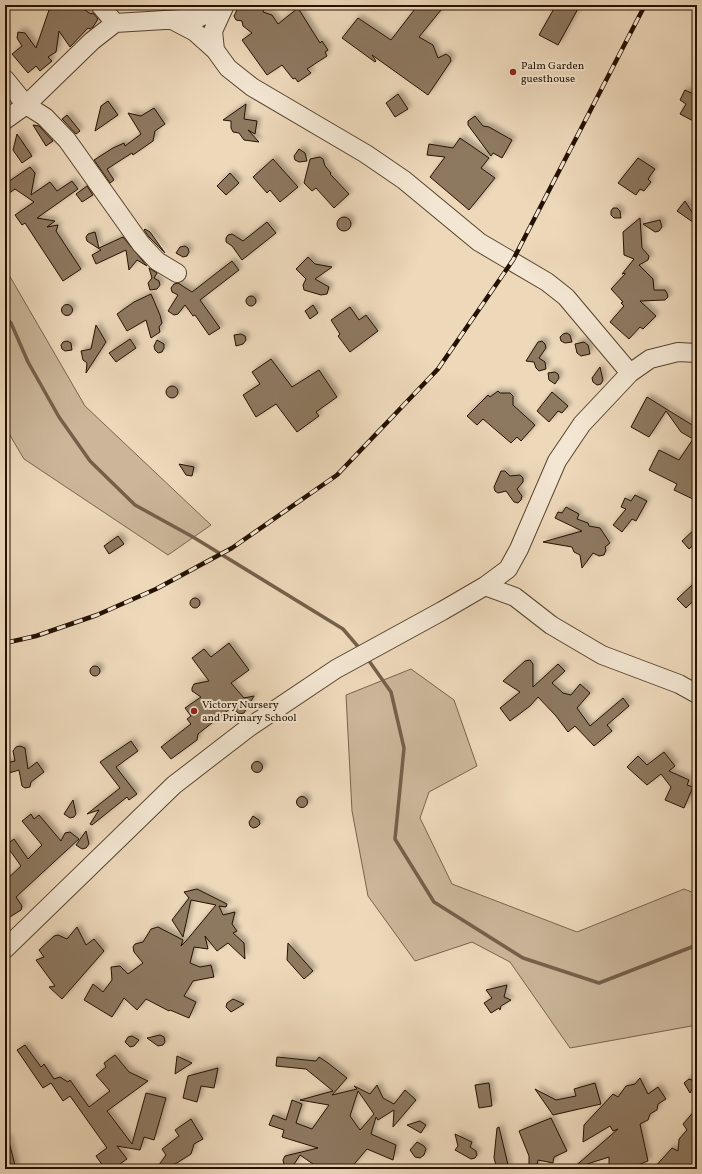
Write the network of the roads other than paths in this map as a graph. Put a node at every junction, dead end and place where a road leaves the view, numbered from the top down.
1 (100, 5) edge
2 (224, 6) edge
3 (172, 20) junction
4 (115, 23) junction
5 (215, 50) junction
6 (5, 79) edge
7 (26, 106) junction
8 (5, 120) edge
9 (177, 273) dead end
10 (697, 353) edge
11 (630, 373) junction
12 (508, 568) junction
13 (485, 586) junction
14 (515, 597) junction
15 (697, 694) edge
16 (5, 949) edge

1 - 4 street
2 - 3 street
2 - 5 street
3 - 4 street
3 - 5 street
4 - 7 street
5 - 11 street
6 - 7 street
7 - 8 street
7 - 9 street
10 - 11 street
11 - 12 street
12 - 13 street
12 - 14 street
13 - 14 street
13 - 16 street
14 - 15 street

